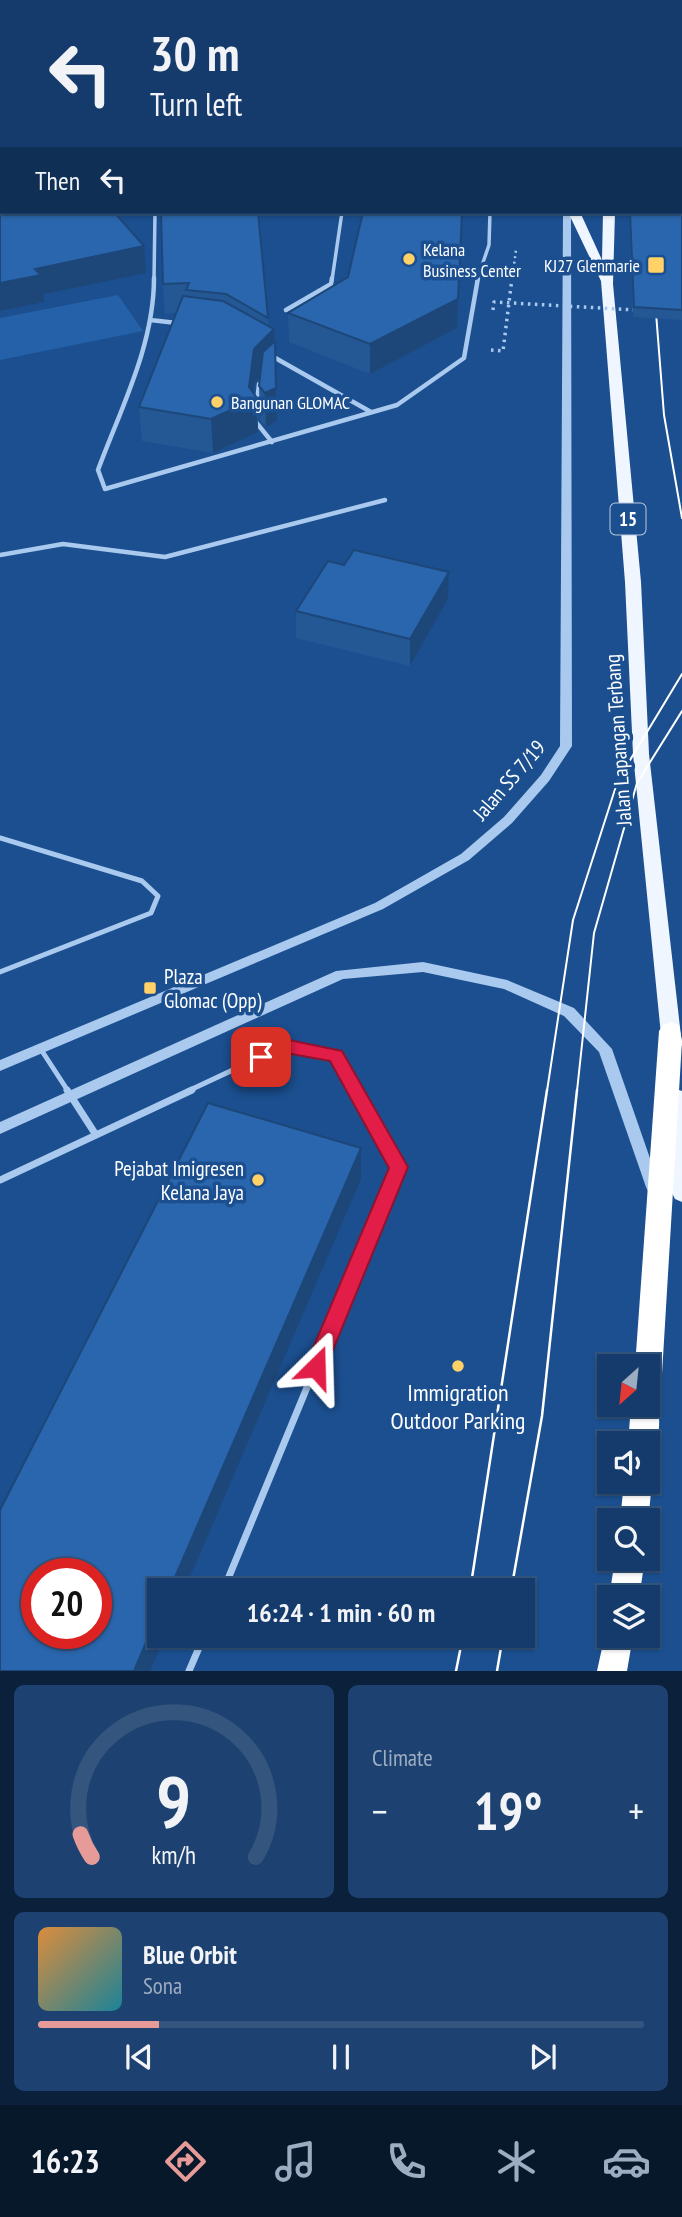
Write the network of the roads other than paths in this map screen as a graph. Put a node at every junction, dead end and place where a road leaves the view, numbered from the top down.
1 (155, 214) edge
2 (342, 214) edge
3 (490, 214) edge
4 (567, 214) edge
5 (575, 214) edge
6 (609, 214) edge
7 (607, 284) junction
8 (286, 310) dead end
9 (150, 320) junction
10 (188, 325) edge
11 (260, 349) edge
12 (282, 362) junction
13 (275, 369) edge
14 (267, 376) edge
15 (371, 412) junction
16 (272, 442) junction
17 (385, 500) dead end
18 (0, 555) edge
19 (0, 838) edge
20 (1, 971) edge
21 (671, 1031) junction
22 (40, 1048) junction
23 (0, 1066) edge
24 (71, 1096) junction
25 (0, 1128) edge
26 (96, 1135) junction
27 (0, 1180) edge
28 (682, 1193) edge
29 (660, 1206) junction
30 (649, 1354) edge
31 (227, 1578) edge
32 (199, 1648) edge
33 (616, 1648) edge
34 (189, 1671) edge
35 (612, 1671) edge

1 - 9 lane
2 - 8 lane
3 - 15 lane
4 - 22 street, Jalan SS 7/19
5 - 7 main road
6 - 7 main road, 15
7 - 21 main road, Jalan Lapangan Terbang / 15
9 - 10 lane
9 - 16 lane
11 - 12 lane
12 - 13 lane
12 - 15 lane
14 - 16 lane
15 - 16 lane
17 - 18 lane
19 - 20 lane
21 - 28 main road, Jalan Lapangan Terbang / 15
21 - 29 highway
22 - 23 street, Jalan SS 7/19
22 - 24 lane
24 - 25 street
24 - 26 lane
24 - 29 street
26 - 27 lane
26 - 31 lane
29 - 30 highway
32 - 34 lane
33 - 35 highway

